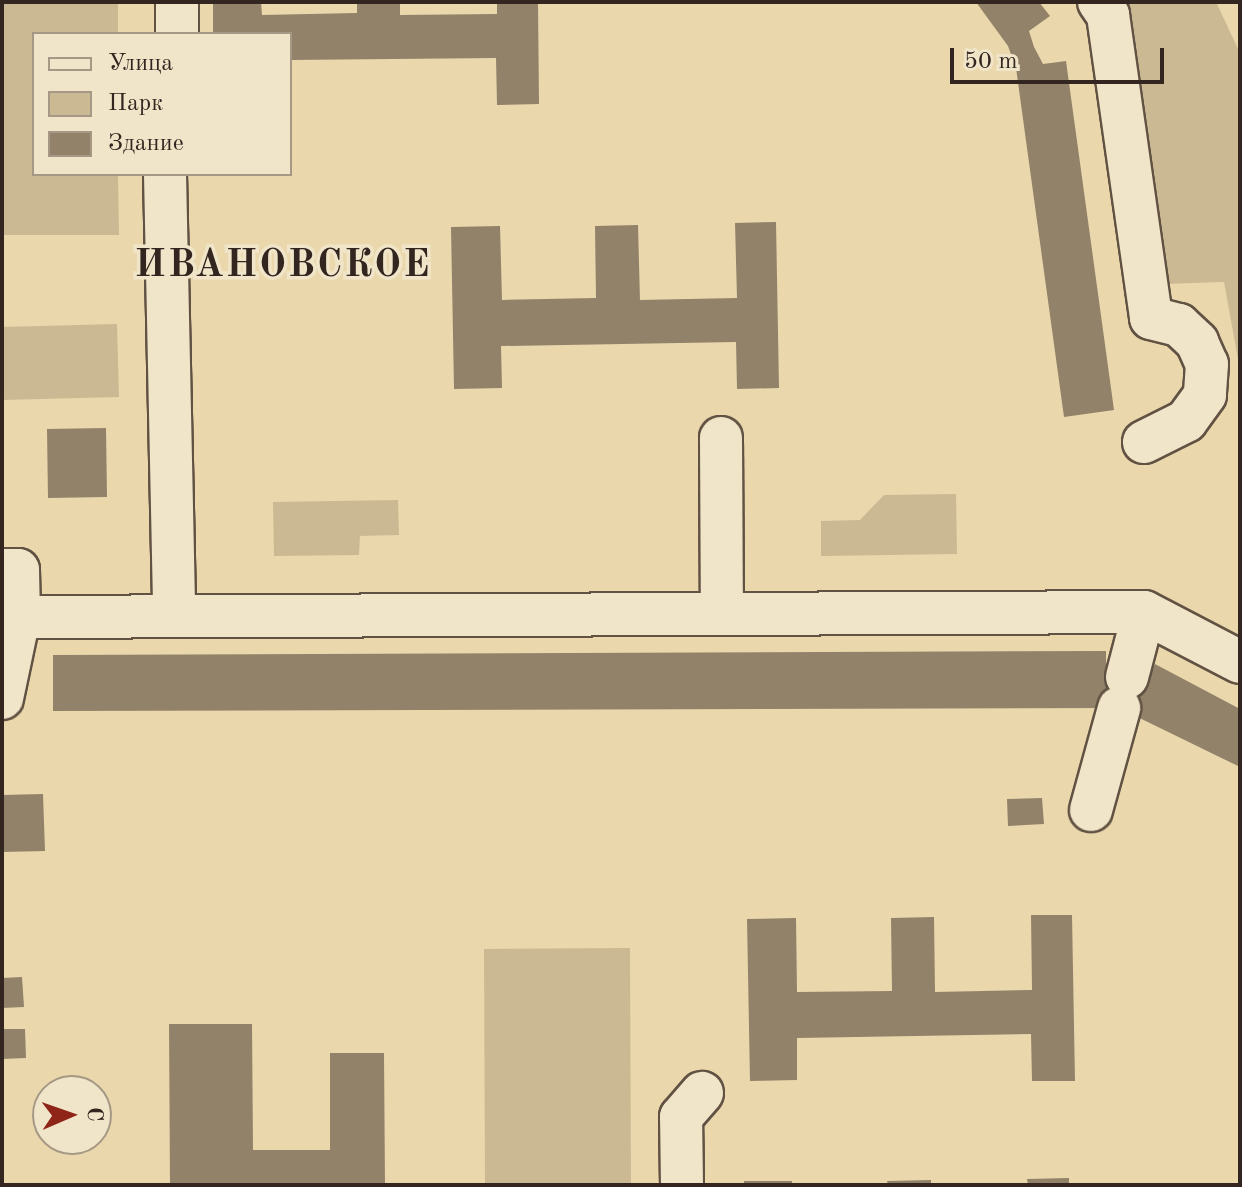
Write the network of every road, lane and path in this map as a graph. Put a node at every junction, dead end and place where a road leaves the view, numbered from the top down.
1 (177, 2) edge
2 (1099, 2) edge
3 (177, 32) edge
4 (165, 176) edge
5 (721, 438) dead end
6 (1144, 442) dead end
7 (2, 570) edge
8 (1153, 609) junction
9 (722, 614) junction
10 (174, 616) junction
11 (19, 617) junction
12 (1240, 662) edge
13 (2, 698) edge
14 (1091, 810) dead end
15 (702, 1093) dead end
16 (682, 1185) edge

1 - 3 lane
2 - 6 lane
4 - 10 lane
5 - 9 lane
7 - 11 lane
8 - 9 lane
8 - 12 lane
8 - 14 lane
9 - 10 lane
10 - 11 lane
11 - 13 lane
15 - 16 lane

